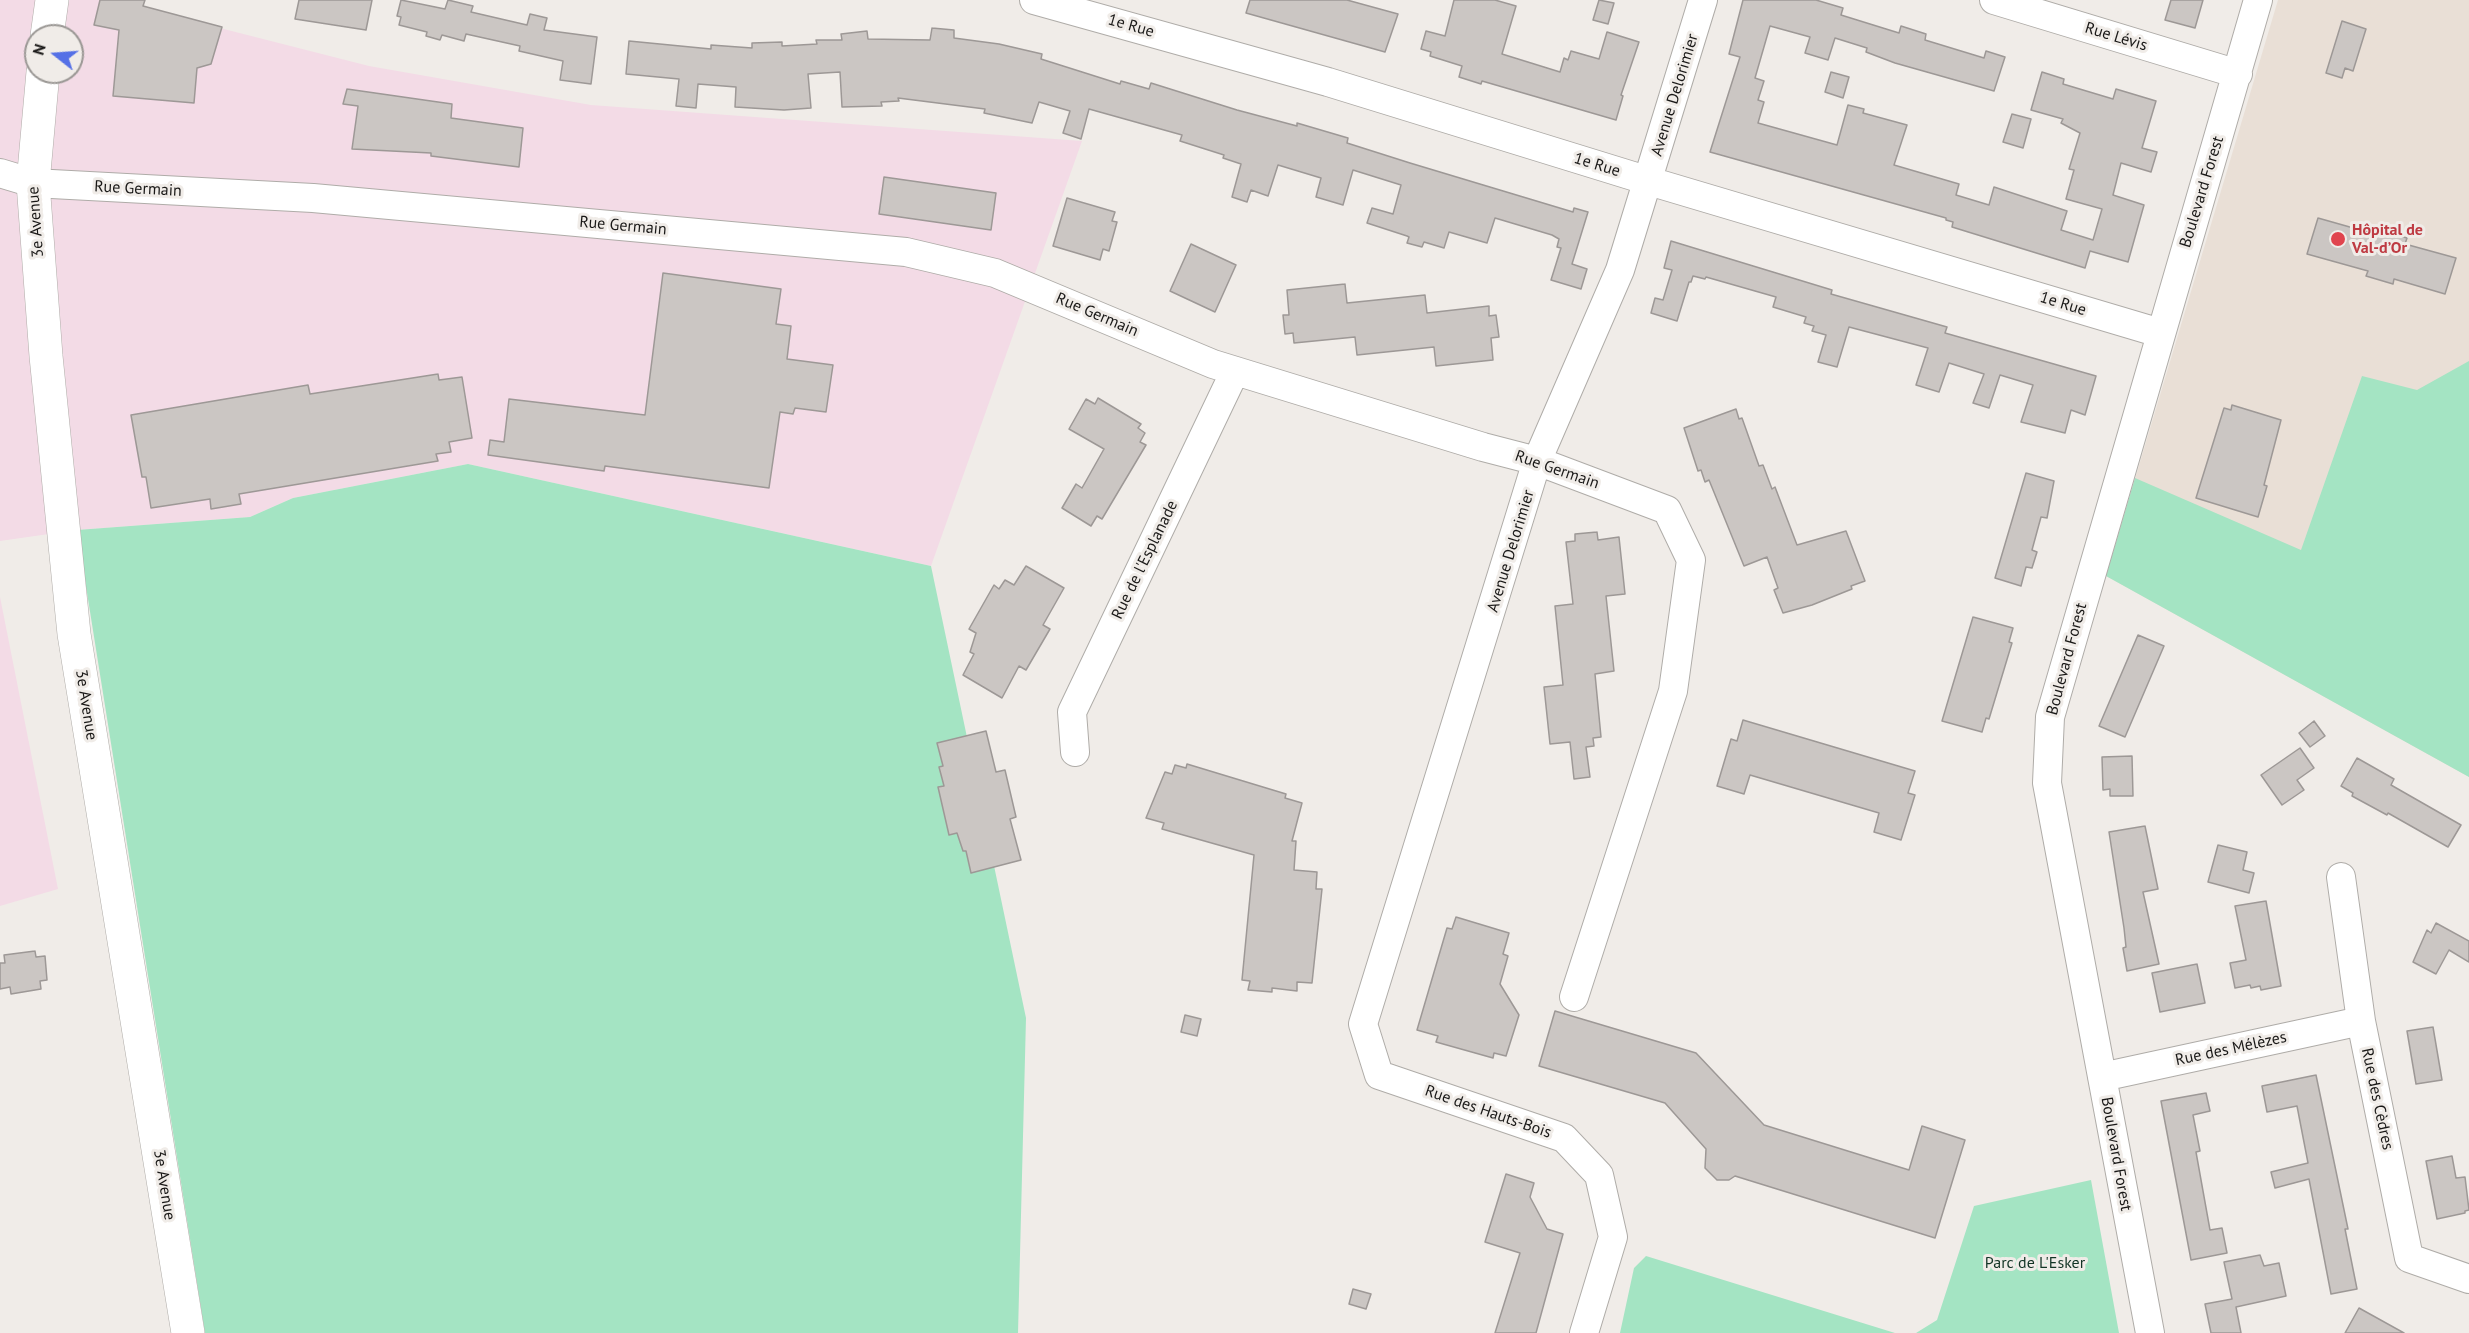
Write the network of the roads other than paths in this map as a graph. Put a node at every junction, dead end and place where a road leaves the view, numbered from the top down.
1 (52, 0) edge
2 (1704, 0) edge
3 (1994, 0) edge
4 (2258, 0) edge
5 (1043, 1) edge
6 (49, 24) edge
7 (2238, 74) junction
8 (42, 84) edge
9 (0, 172) edge
10 (1649, 181) junction
11 (33, 183) junction
12 (2160, 333) junction
13 (1235, 371) junction
14 (1537, 461) junction
15 (1075, 752) dead end
16 (2341, 877) dead end
17 (1574, 997) dead end
18 (2361, 1021) junction
19 (1379, 1075) joint
20 (2102, 1077) junction
21 (2469, 1279) edge
22 (188, 1333) edge
23 (1584, 1333) edge
24 (2150, 1333) edge

1 - 6 main road
2 - 10 street, Avenue Delorimier
3 - 7 street, Rue Lévis
4 - 7 street, Boulevard Forest
5 - 10 street, 1e Rue
7 - 12 street, Boulevard Forest
8 - 11 main road, 3e Avenue
9 - 11 street, Rue Germain
10 - 12 street, 1e Rue
10 - 14 street, Avenue Delorimier
11 - 13 street, Rue Germain
11 - 22 main road, 3e Avenue
12 - 20 street, Boulevard Forest
13 - 14 street, Rue Germain
13 - 15 street, Rue de l'Esplanade
14 - 17 street, Rue Germain
14 - 19 street, Avenue Delorimier
16 - 18 street, Rue des Cèdres
18 - 20 street, Rue des Mélèzes
18 - 21 street, Rue des Cèdres
19 - 23 street, Rue des Hauts-Bois
20 - 24 street, Boulevard Forest

